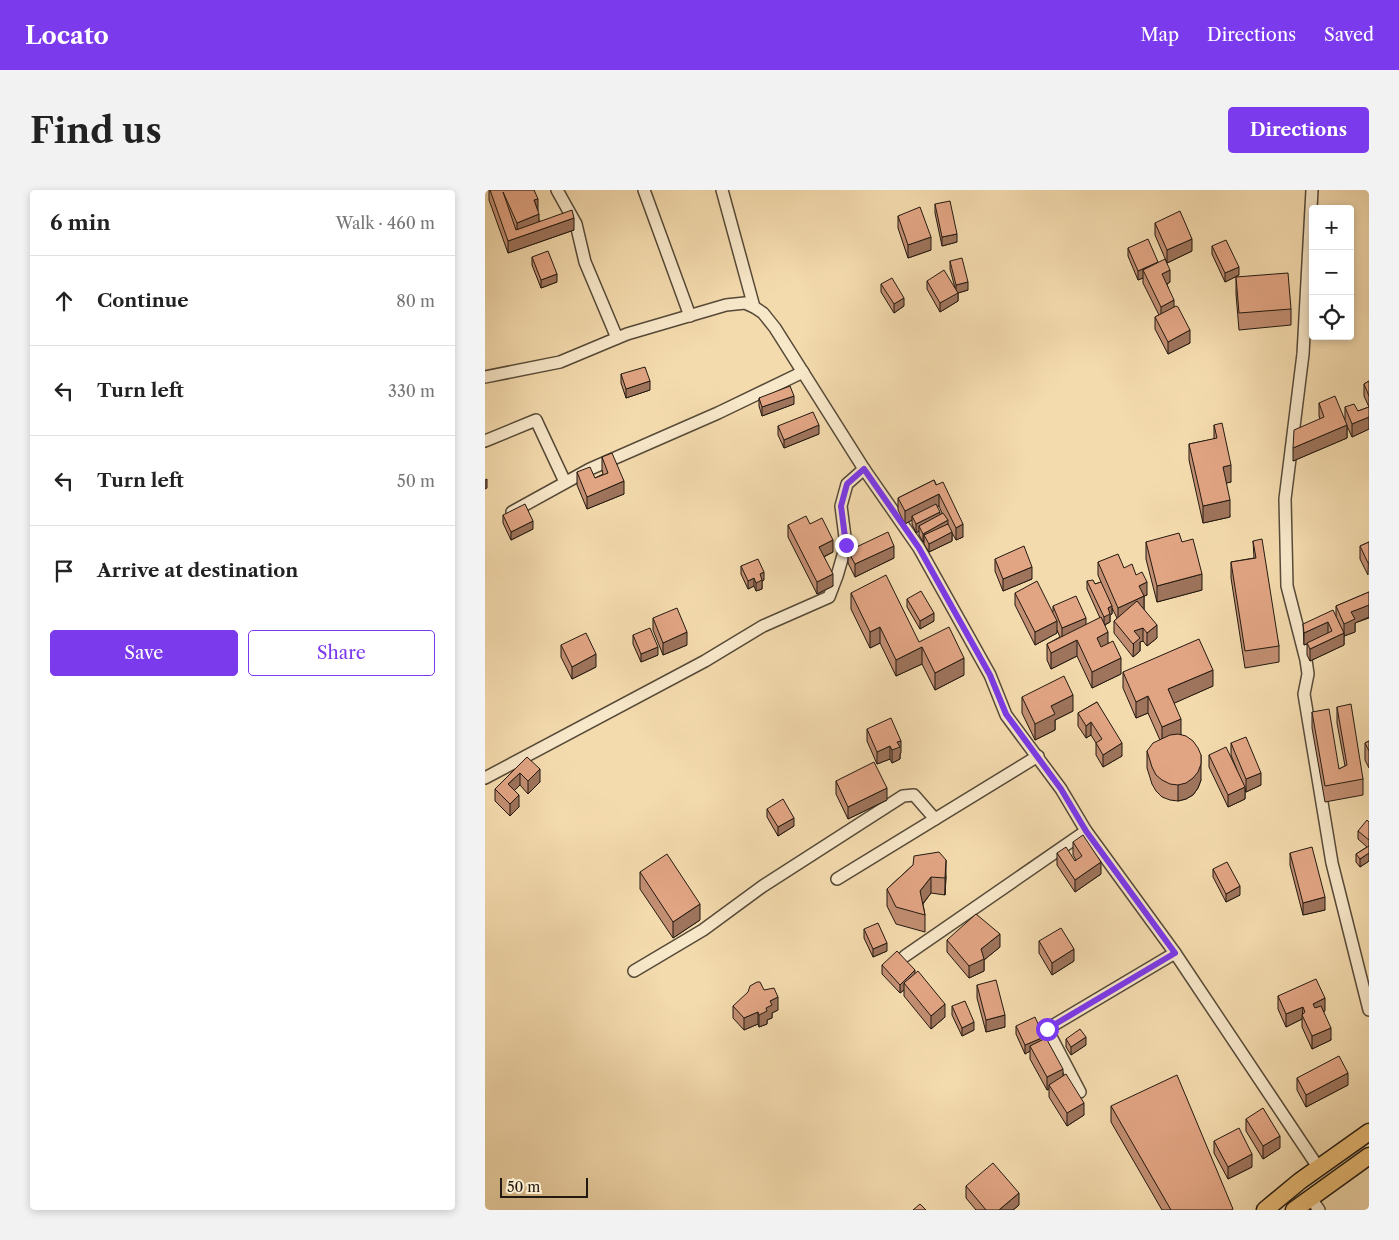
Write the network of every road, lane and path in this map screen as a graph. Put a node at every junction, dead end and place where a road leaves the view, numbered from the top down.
1 (557, 190) edge
2 (644, 190) edge
3 (722, 190) edge
4 (1312, 190) edge
5 (754, 307) junction
6 (690, 316) junction
7 (617, 338) junction
8 (803, 372) junction
9 (485, 377) edge
10 (485, 441) edge
11 (864, 469) junction
12 (565, 482) junction
13 (503, 517) edge
14 (1038, 756) junction
15 (485, 778) edge
16 (935, 819) junction
17 (1086, 831) junction
18 (837, 879) dead end
19 (1175, 953) junction
20 (905, 956) edge
21 (634, 971) dead end
22 (1369, 1010) edge
23 (1080, 1092) edge
24 (1369, 1132) edge
25 (1369, 1156) edge
26 (1318, 1167) junction
27 (1314, 1204) edge
28 (1265, 1210) edge
29 (1294, 1210) edge

1 - 7 street
2 - 6 street
3 - 5 street
4 - 22 street
5 - 6 street
5 - 8 street
6 - 7 street
7 - 9 street
8 - 11 street
8 - 12 street
10 - 12 street
11 - 14 street
11 - 15 street
12 - 13 street
14 - 16 street
14 - 17 street
16 - 18 street
16 - 21 street
17 - 19 street
17 - 20 street
19 - 23 street
19 - 26 street
24 - 26 highway
25 - 27 highway
26 - 28 highway
27 - 29 highway

